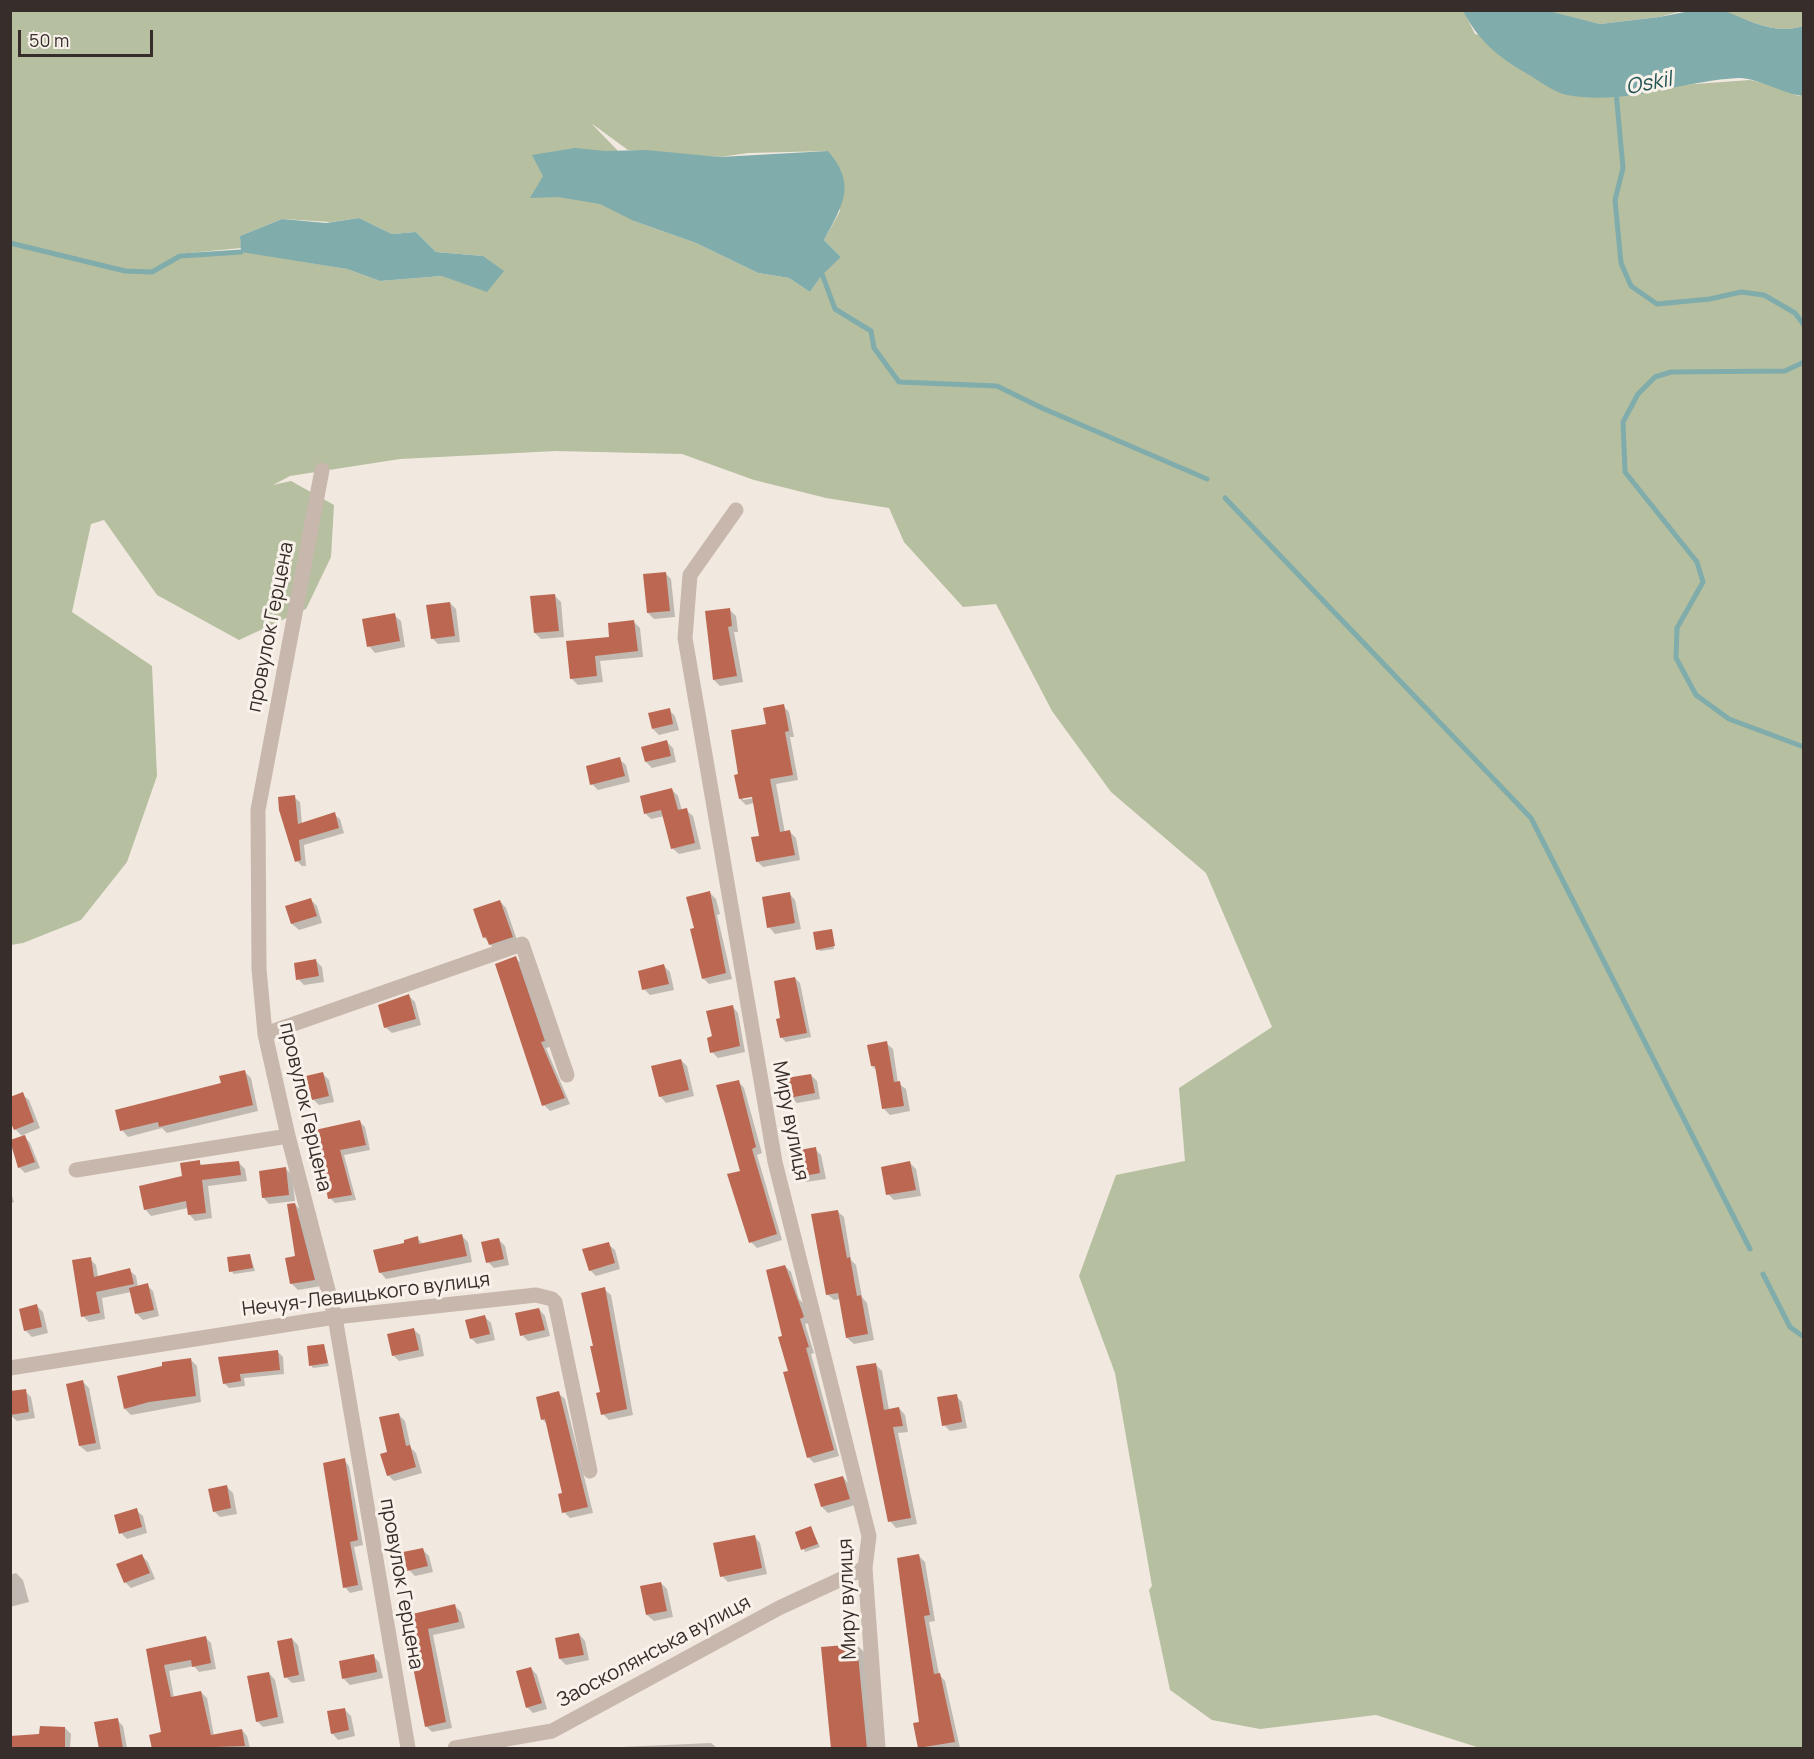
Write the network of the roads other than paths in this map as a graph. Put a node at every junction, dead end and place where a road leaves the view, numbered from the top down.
1 (322, 470) dead end
2 (736, 510) dead end
3 (265, 1034) junction
4 (567, 1076) dead end
5 (288, 1136) junction
6 (76, 1170) dead end
7 (335, 1317) junction
8 (10, 1368) edge
9 (590, 1471) dead end
10 (865, 1568) junction
11 (408, 1749) edge
12 (455, 1749) edge
13 (878, 1749) edge

1 - 3 street, провулок Герцена
2 - 10 street, Миру вулиця
3 - 4 street
3 - 5 street, провулок Герцена
5 - 6 street
5 - 7 street, провулок Герцена
7 - 8 street, Нечуя-Левицького вулиця
7 - 9 street, Нечуя-Левицького вулиця
7 - 11 street, провулок Герцена
10 - 12 street, Заосколянська вулиця
10 - 13 street, Миру вулиця

